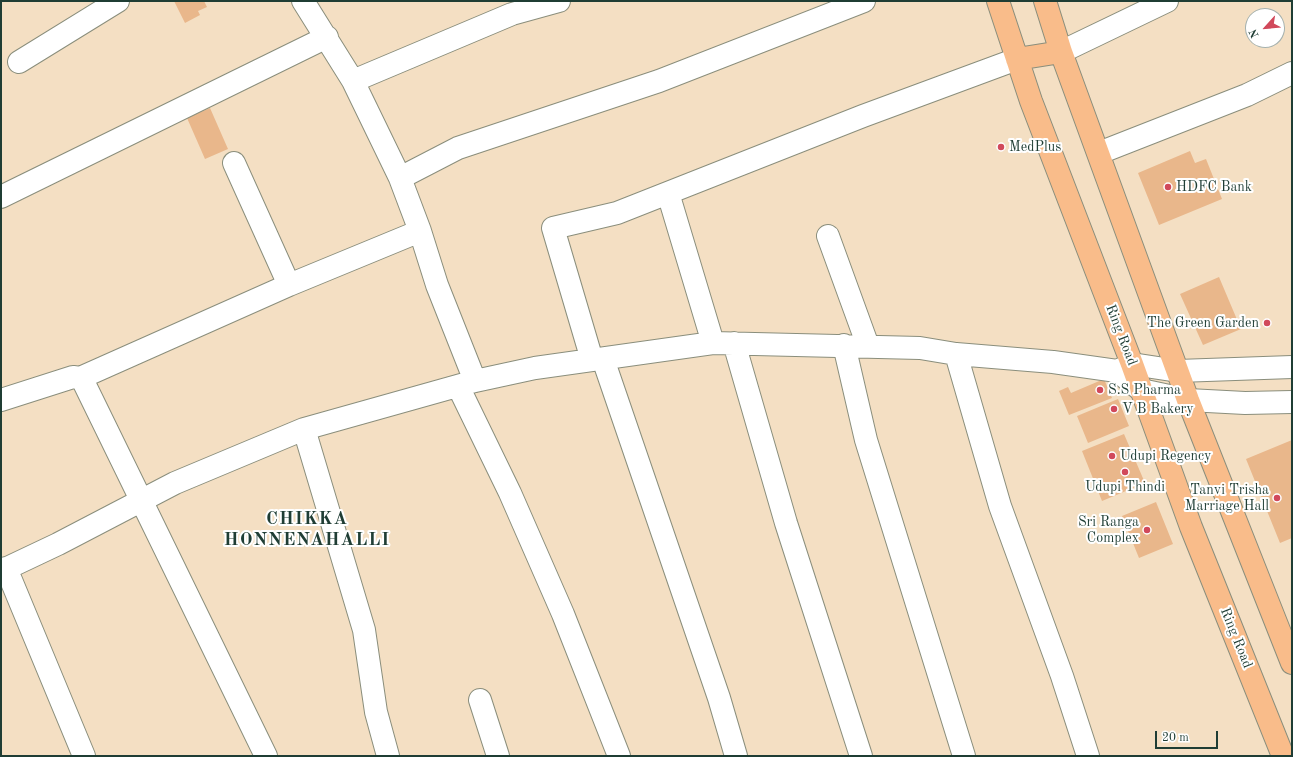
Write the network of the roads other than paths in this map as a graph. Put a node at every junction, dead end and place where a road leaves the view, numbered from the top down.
1 (118, 1) edge
2 (303, 1) edge
3 (560, 1) edge
4 (864, 1) edge
5 (998, 1) edge
6 (1046, 1) edge
7 (1166, 1) edge
8 (327, 37) junction
9 (1061, 52) junction
10 (1017, 59) junction
11 (19, 62) dead end
12 (1292, 73) edge
13 (353, 81) junction
14 (1099, 153) junction
15 (234, 163) dead end
16 (400, 178) junction
17 (668, 192) junction
18 (1, 197) edge
19 (420, 231) junction
20 (828, 236) dead end
21 (289, 285) junction
22 (723, 343) junction
23 (844, 345) junction
24 (868, 346) junction
25 (956, 354) junction
26 (598, 360) junction
27 (1292, 367) edge
28 (1125, 368) junction
29 (1178, 371) junction
30 (80, 378) junction
31 (466, 383) junction
32 (1141, 390) junction
33 (1, 400) edge
34 (1188, 400) junction
35 (1292, 402) edge
36 (304, 429) junction
37 (143, 500) junction
38 (4, 569) edge
39 (1292, 663) edge
40 (480, 700) dead end
41 (84, 756) edge
42 (266, 756) edge
43 (388, 756) edge
44 (498, 756) edge
45 (619, 756) edge
46 (736, 756) edge
47 (861, 756) edge
48 (964, 756) edge
49 (1088, 756) edge
50 (1283, 756) edge

1 - 11 street
2 - 8 street
3 - 13 street
4 - 16 street
5 - 10 main road, Ring Road
6 - 9 main road
7 - 9 street
8 - 13 street
8 - 18 street
9 - 10 main road
9 - 14 main road
10 - 17 street
10 - 28 main road, Ring Road
12 - 14 street
13 - 16 street
14 - 29 main road
15 - 21 street
16 - 19 street
17 - 22 street
17 - 26 street
19 - 21 street
19 - 31 street
20 - 24 street
21 - 30 street
22 - 23 street
22 - 26 street
22 - 47 street
23 - 24 street
23 - 48 street
24 - 25 street
25 - 28 street
25 - 49 street
26 - 31 street
26 - 46 street
27 - 29 street
28 - 29 street
28 - 32 main road, Ring Road
29 - 34 main road
30 - 33 street
30 - 37 street
31 - 36 street
31 - 45 street
32 - 34 street
32 - 50 main road, Ring Road
34 - 35 street
34 - 39 main road
36 - 37 street
36 - 43 street
37 - 38 street
37 - 42 street
38 - 41 street
40 - 44 street

